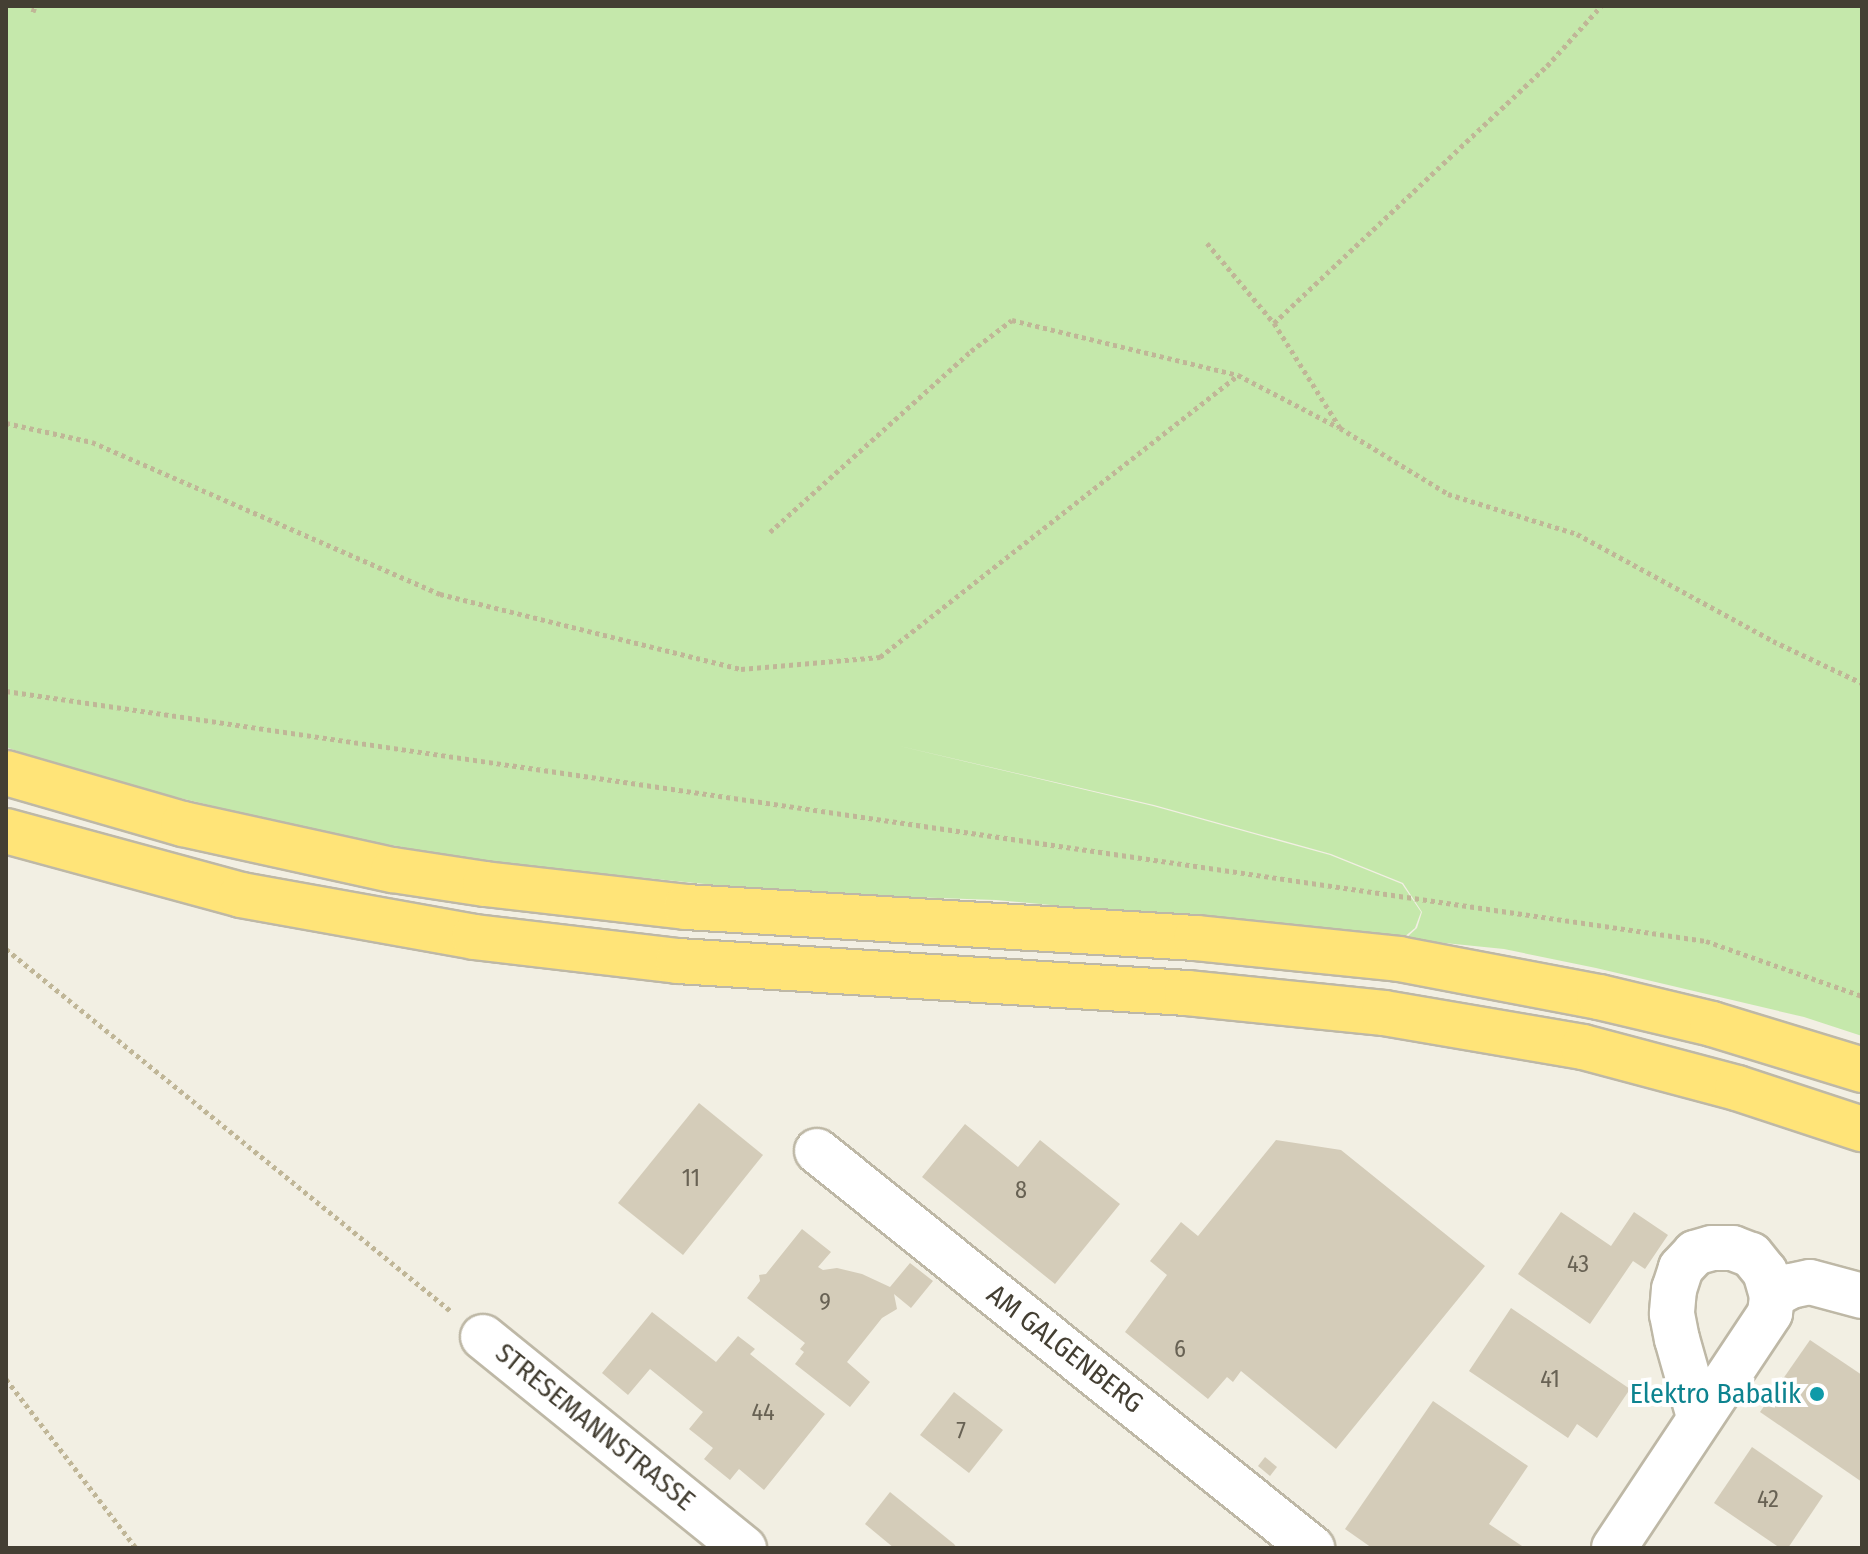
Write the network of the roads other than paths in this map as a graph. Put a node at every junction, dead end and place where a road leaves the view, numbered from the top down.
1 (6, 773) edge
2 (6, 831) edge
3 (1862, 1070) edge
4 (1862, 1129) edge
5 (817, 1151) dead end
6 (1772, 1296) junction
7 (1862, 1296) edge
8 (483, 1337) road end
9 (1699, 1417) junction
10 (744, 1548) edge
11 (1312, 1548) edge
12 (1614, 1548) edge

1 - 3 highway
2 - 4 highway
5 - 11 street, AM GALGENBERG
6 - 7 street
6 - 9 street
6 - 9 street
8 - 10 street, STRESEMANNSTRASSE
9 - 12 street

